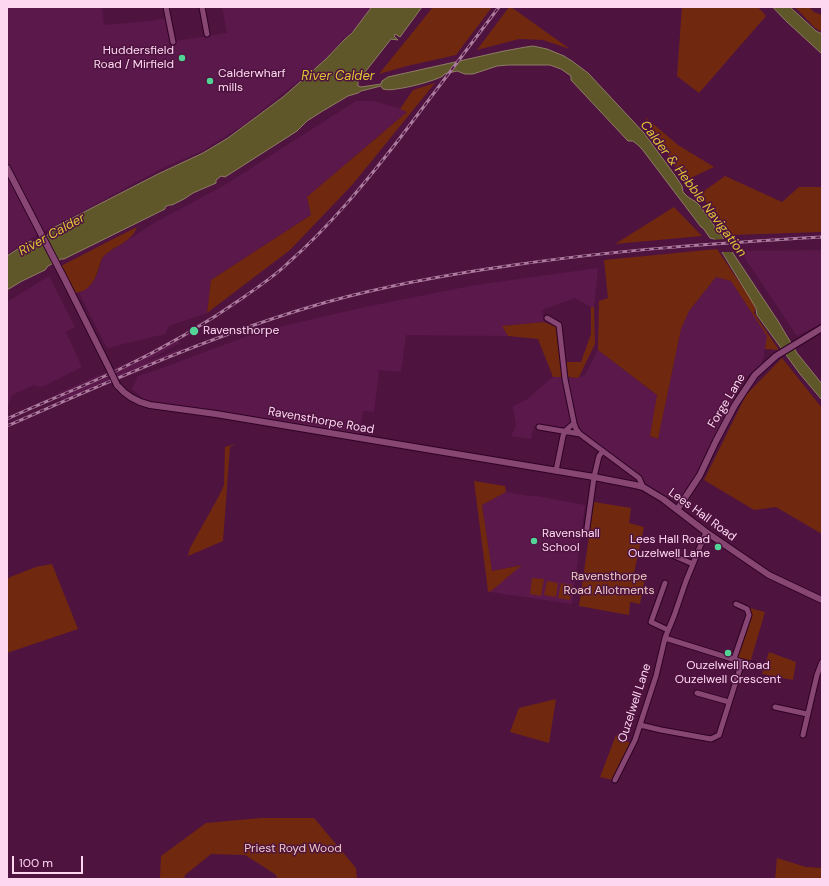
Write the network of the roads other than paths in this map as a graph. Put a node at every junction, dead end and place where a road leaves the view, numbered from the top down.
1 (166, 7) edge
2 (202, 7) edge
3 (208, 34) dead end
4 (173, 42) dead end
5 (7, 168) edge
6 (547, 318) dead end
7 (822, 328) edge
8 (574, 423) junction
9 (539, 427) dead end
10 (565, 431) junction
11 (580, 434) junction
12 (603, 451) junction
13 (556, 471) junction
14 (594, 477) junction
15 (643, 488) junction
16 (677, 510) junction
17 (706, 532) junction
18 (586, 535) dead end
19 (670, 554) dead end
20 (693, 564) junction
21 (665, 583) dead end
22 (822, 600) edge
23 (736, 604) dead end
24 (668, 630) junction
25 (665, 638) junction
26 (734, 659) junction
27 (742, 662) junction
28 (822, 662) edge
29 (757, 666) dead end
30 (697, 693) dead end
31 (729, 702) junction
32 (775, 707) dead end
33 (807, 714) junction
34 (640, 725) junction
35 (803, 735) dead end
36 (615, 780) dead end

1 - 4 street
2 - 3 street
5 - 13 street, Ravensthorpe Road, bridge
6 - 8 street, Lees Hall Road
7 - 16 street, Forge Lane
8 - 10 street
8 - 11 street, Lees Hall Road
9 - 10 street, Lees Hall Road
10 - 11 street, Lees Hall Road
10 - 13 street
11 - 12 street, Lees Hall Road
12 - 14 street
12 - 15 street, Lees Hall Road
13 - 14 street, Ravensthorpe Road
14 - 15 street, Ravensthorpe Road
14 - 18 street
15 - 16 street, Lees Hall Road
16 - 17 street, Lees Hall Road
17 - 20 street, Ouzelwell Lane
17 - 22 street, Lees Hall Road
19 - 20 street
20 - 24 street, Ouzelwell Lane
21 - 24 street
23 - 26 street
24 - 25 street, Ouzelwell Lane
25 - 26 street
25 - 34 street, Ouzelwell Lane
26 - 27 street
27 - 29 street
27 - 31 street
28 - 33 street
30 - 31 street
31 - 34 street
32 - 33 street
33 - 35 street
34 - 36 street, Ouzelwell Lane

